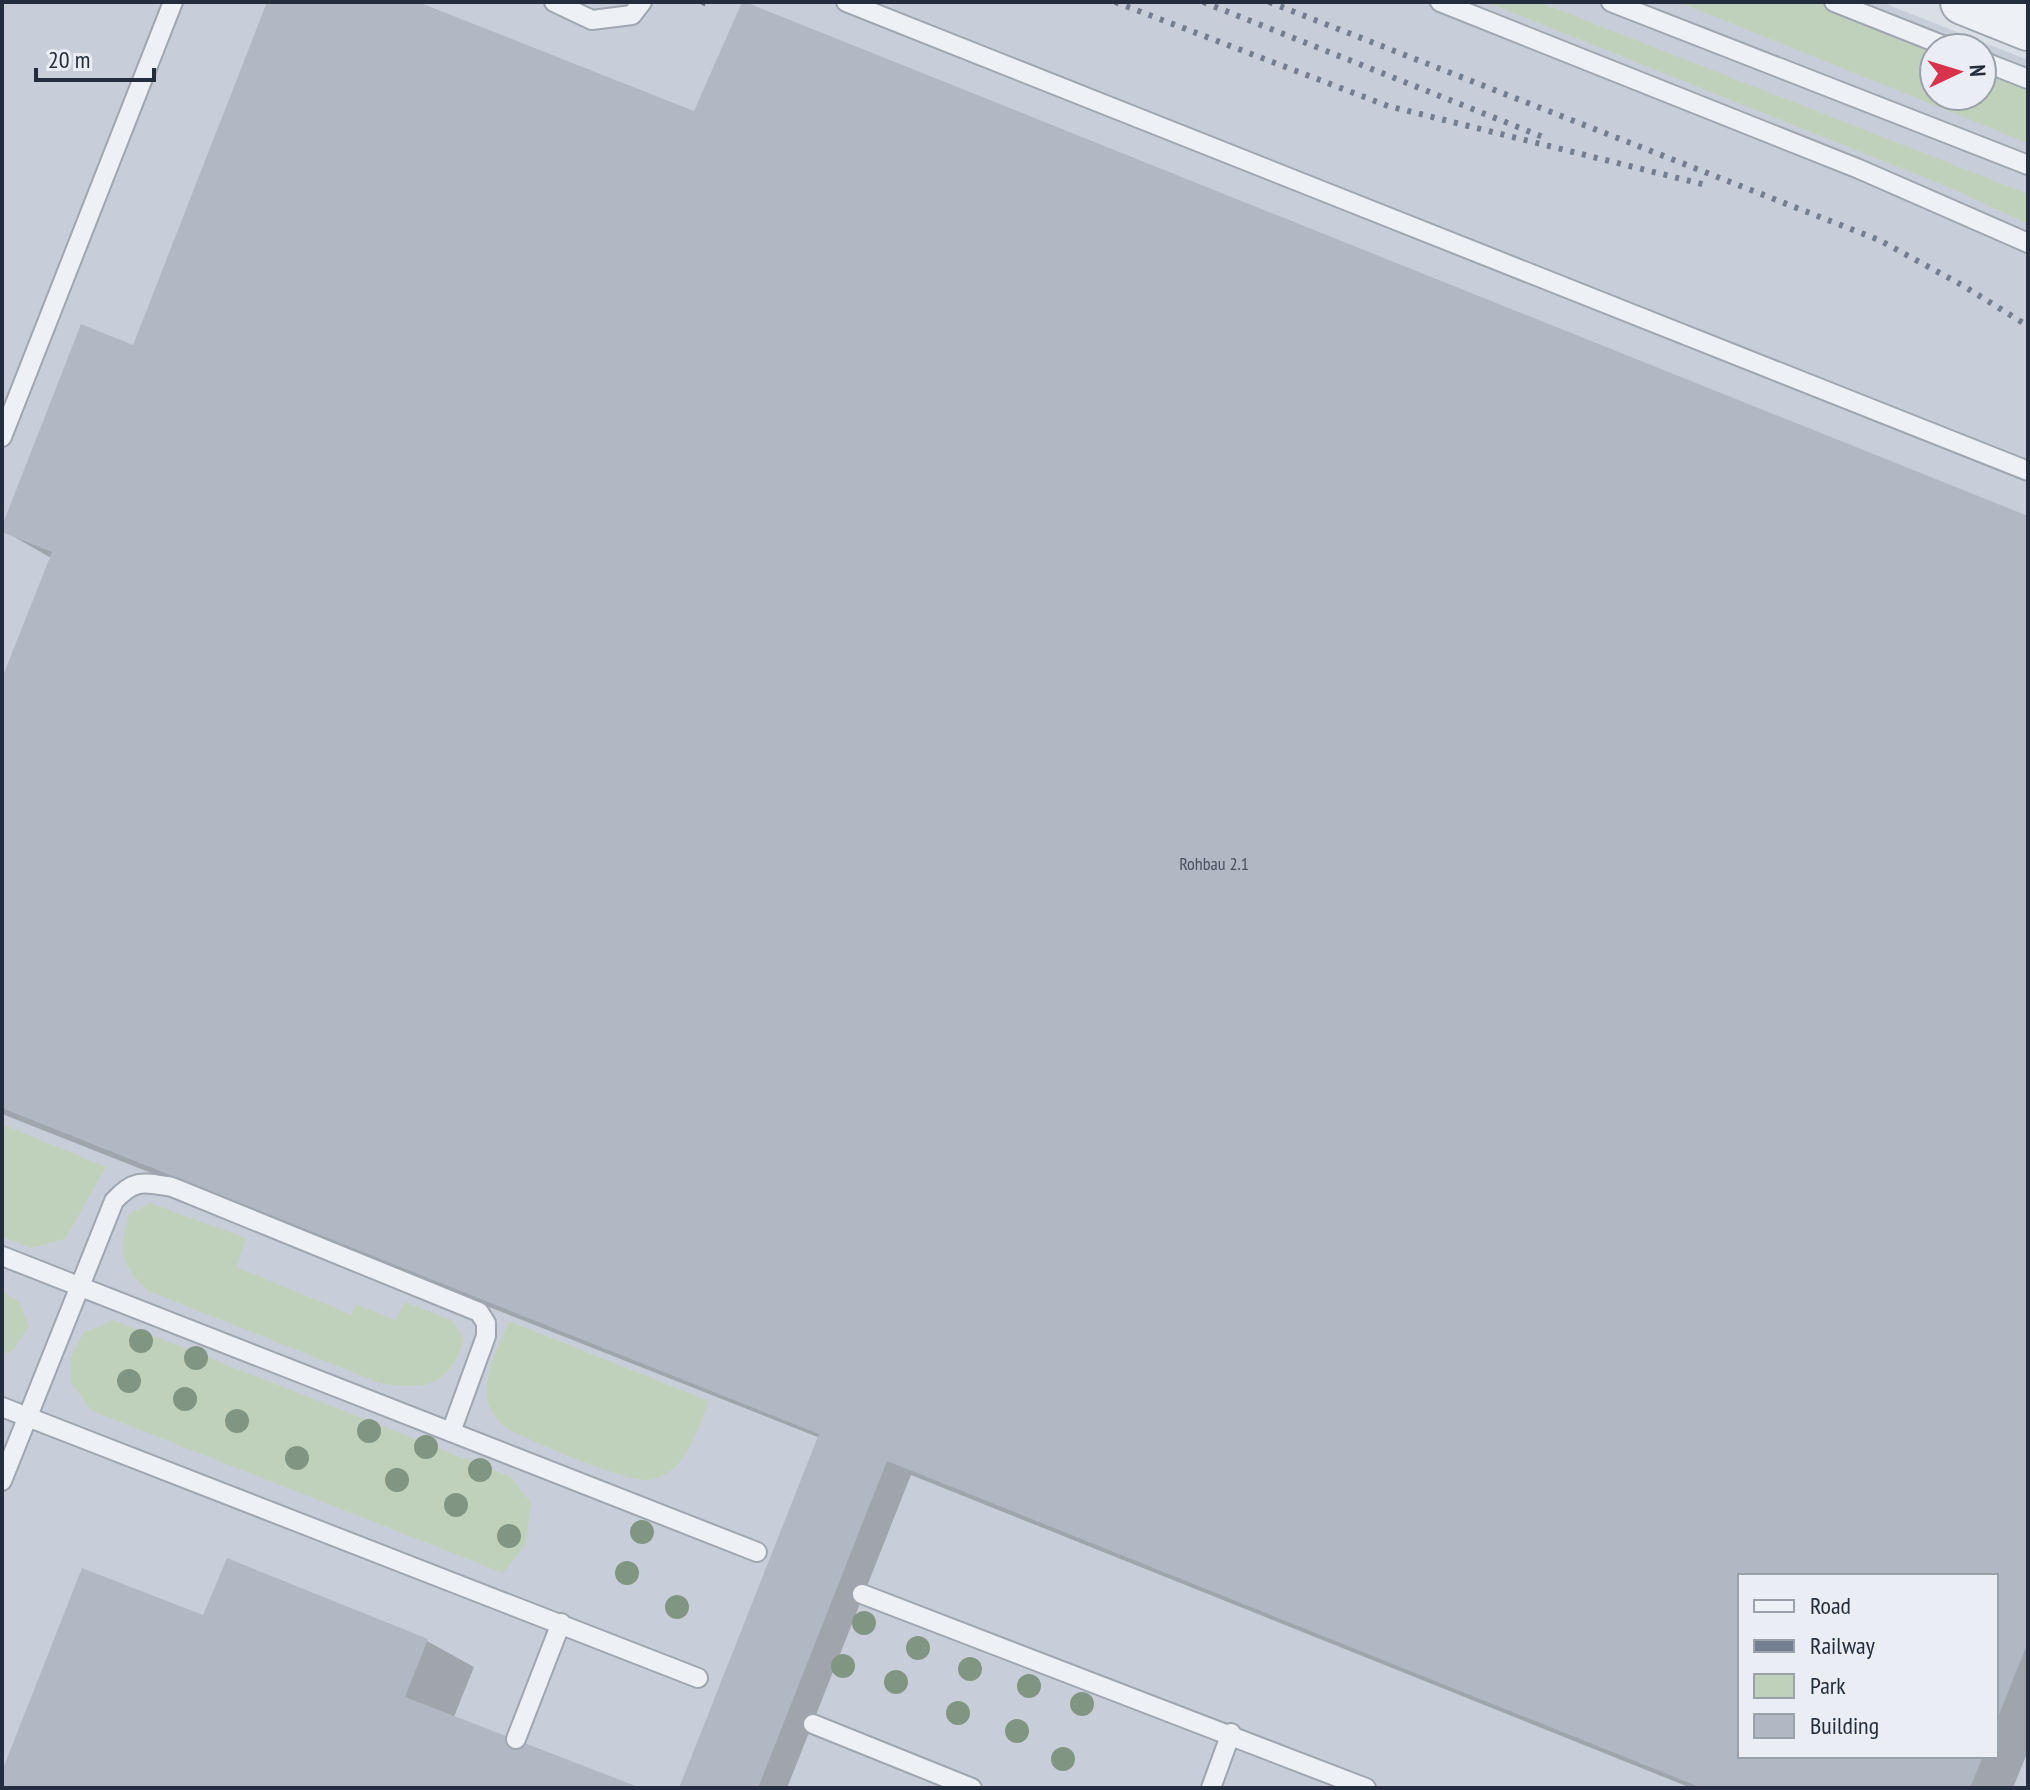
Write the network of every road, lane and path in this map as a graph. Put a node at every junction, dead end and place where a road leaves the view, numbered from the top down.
1 (173, 2) edge
2 (554, 2) edge
3 (642, 2) edge
4 (846, 2) edge
5 (1440, 2) edge
6 (1611, 2) edge
7 (1834, 2) edge
8 (1963, 2) edge
9 (2028, 28) edge
10 (1918, 35) edge
11 (1998, 67) edge
12 (2028, 79) edge
13 (2028, 165) edge
14 (2028, 243) edge
15 (2, 437) edge
16 (2028, 471) edge
17 (2, 1256) edge
18 (78, 1286) junction
19 (2, 1407) edge
20 (27, 1416) junction
21 (451, 1432) junction
22 (2, 1481) edge
23 (757, 1552) dead end
24 (862, 1594) dead end
25 (561, 1623) junction
26 (698, 1678) dead end
27 (813, 1724) dead end
28 (1231, 1733) junction
29 (516, 1739) dead end
30 (972, 1788) edge
31 (1211, 1788) edge
32 (1366, 1788) edge

1 - 15 lane
2 - 3 lane
4 - 16 lane
5 - 14 lane
6 - 13 lane
7 - 10 lane
8 - 9 street
11 - 12 lane
17 - 18 lane
18 - 20 lane
18 - 21 lane
18 - 21 lane
19 - 20 lane
20 - 22 lane
20 - 25 lane
21 - 23 lane
24 - 28 lane
25 - 26 lane
25 - 29 lane
27 - 30 lane
28 - 31 lane
28 - 32 lane

